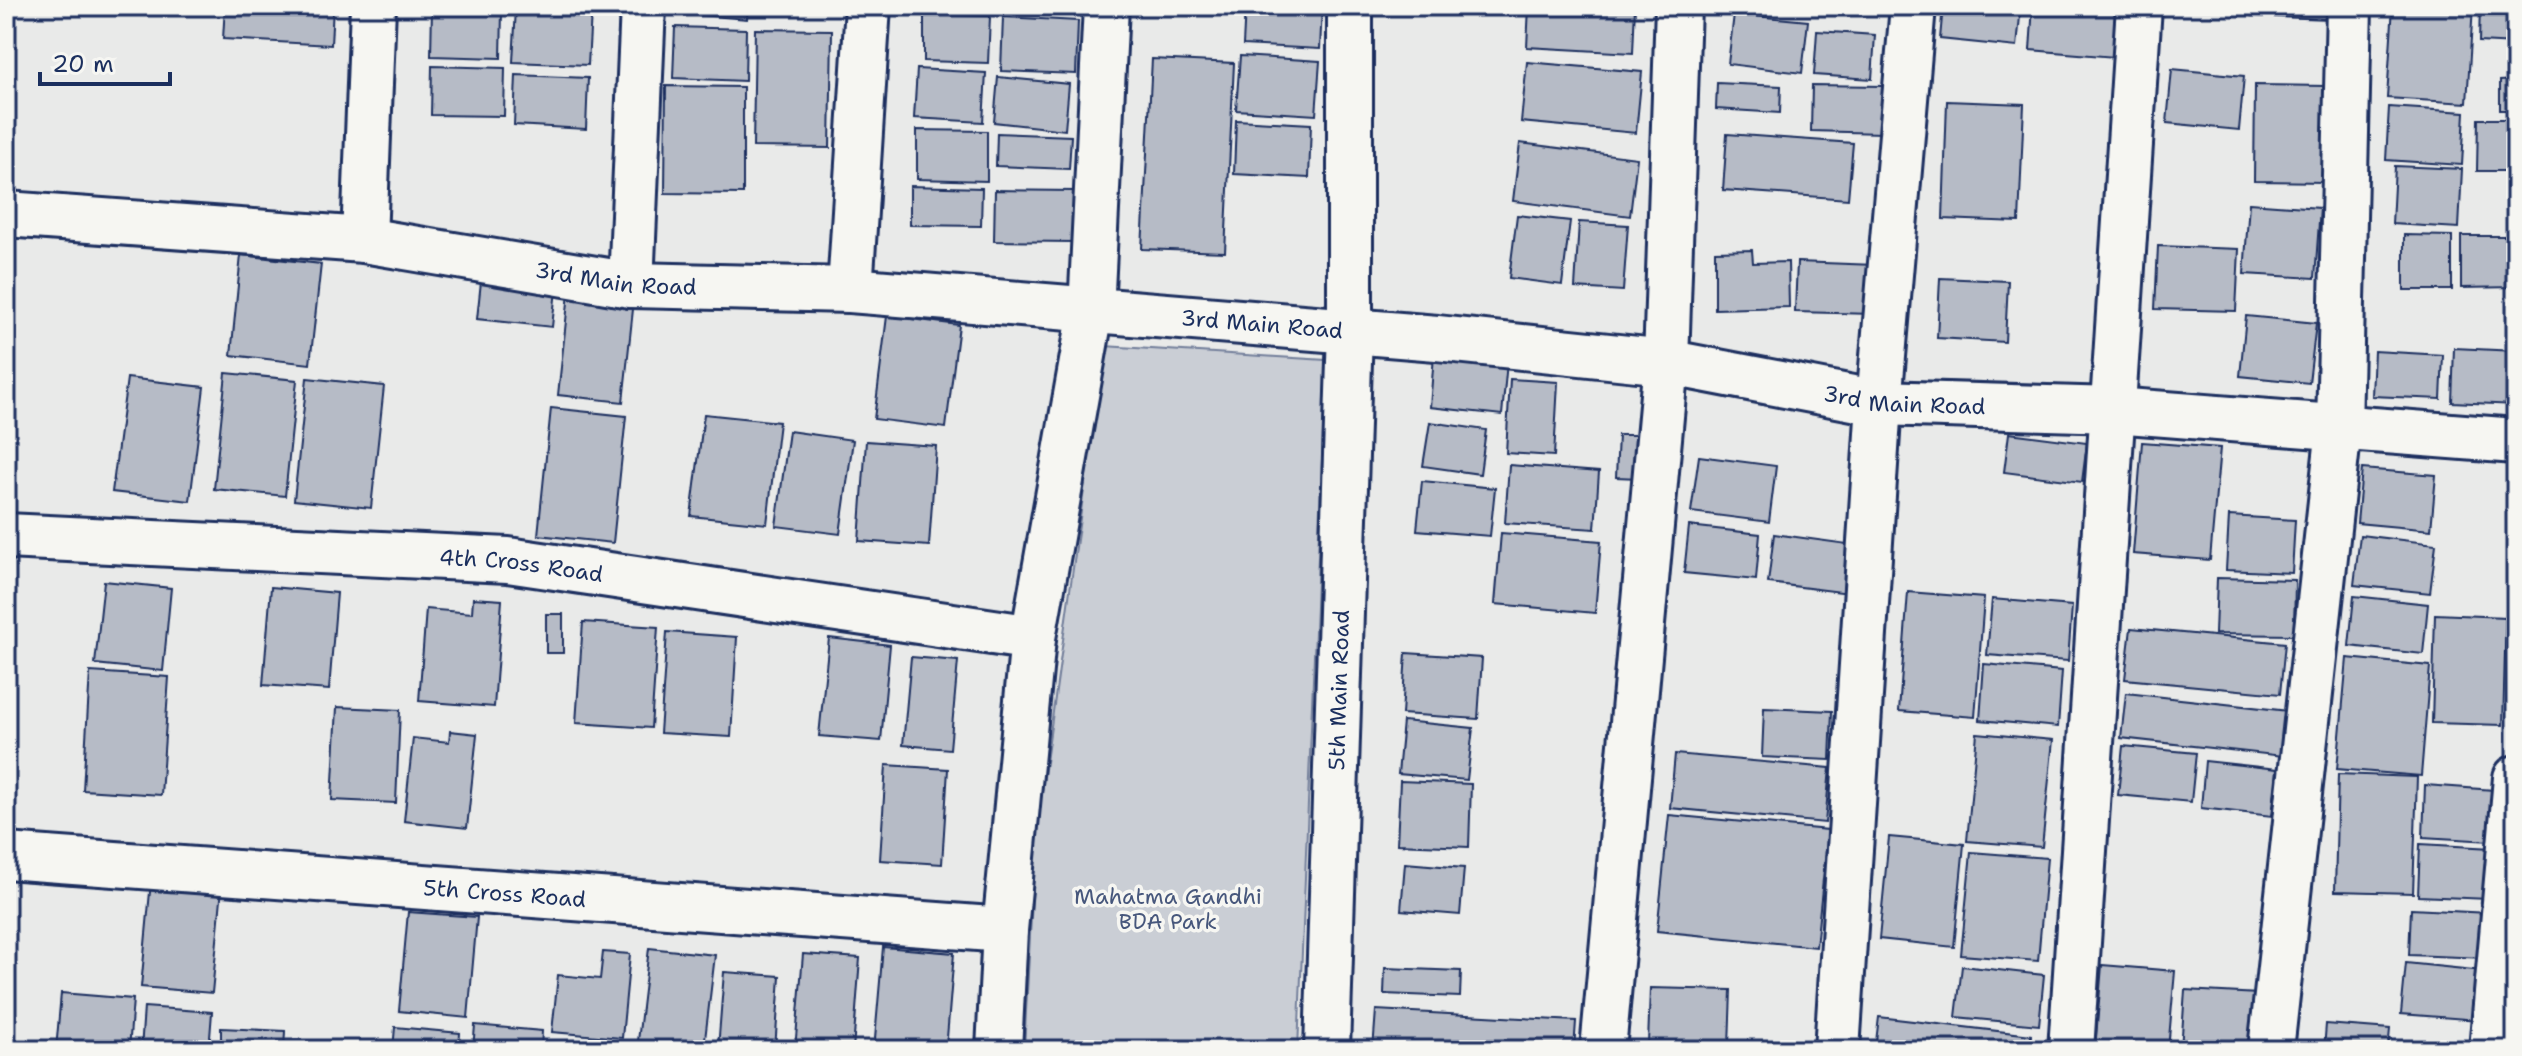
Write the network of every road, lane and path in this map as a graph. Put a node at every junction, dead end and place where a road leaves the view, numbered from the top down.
1 (373, 6) edge
2 (643, 6) edge
3 (868, 6) edge
4 (1106, 6) edge
5 (1350, 6) edge
6 (1678, 6) edge
7 (1913, 6) edge
8 (2139, 6) edge
9 (2349, 6) edge
10 (6, 214) edge
11 (364, 240) junction
12 (631, 285) junction
13 (850, 290) junction
14 (1091, 311) junction
15 (1350, 330) junction
16 (1666, 362) junction
17 (1879, 403) junction
18 (2114, 410) junction
19 (2339, 428) junction
20 (2516, 441) edge
21 (6, 536) edge
22 (1033, 638) junction
23 (2516, 778) edge
24 (6, 856) edge
25 (1005, 930) junction
26 (999, 1050) edge
27 (1327, 1050) edge
28 (1603, 1050) edge
29 (1837, 1050) edge
30 (2071, 1050) edge
31 (2271, 1050) edge
32 (2492, 1050) edge

1 - 11 street
2 - 12 street
3 - 13 street
4 - 14 street
5 - 15 street, 5th Main Road
6 - 16 street
7 - 17 street
8 - 18 street
9 - 19 street
10 - 11 street, 3rd Main Road
11 - 12 street, 3rd Main Road
12 - 13 street, 3rd Main Road
13 - 14 street, 3rd Main Road
14 - 15 street, 3rd Main Road
14 - 22 street
15 - 16 street, 3rd Main Road
15 - 27 street, 5th Main Road
16 - 17 street, 3rd Main Road
16 - 28 street
17 - 18 street, 3rd Main Road
17 - 29 street
18 - 19 street, 3rd Main Road
18 - 30 street
19 - 20 street, 3rd Main Road
19 - 31 street
21 - 22 street, 4th Cross Road
22 - 25 street
23 - 32 street
24 - 25 street, 5th Cross Road
25 - 26 street

